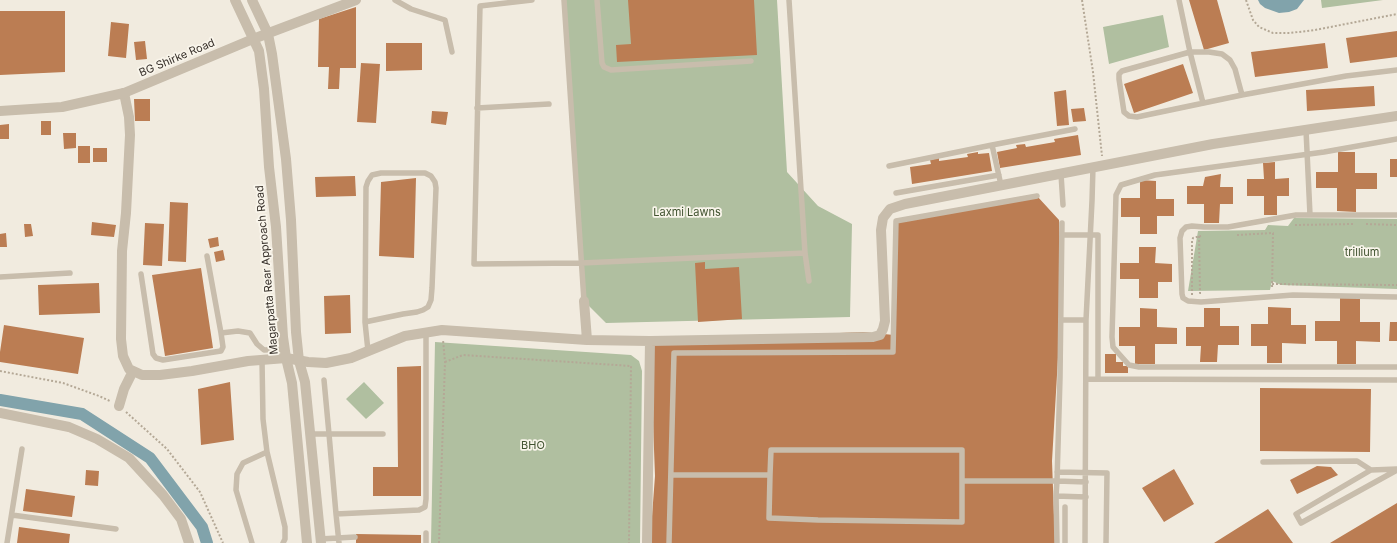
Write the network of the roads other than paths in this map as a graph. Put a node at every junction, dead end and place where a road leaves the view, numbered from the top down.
1 (235, 0) edge
2 (252, 0) edge
3 (356, 0) edge
4 (395, 0) edge
5 (532, 0) edge
6 (564, 0) edge
7 (596, 0) edge
8 (790, 0) edge
9 (1179, 0) edge
10 (268, 34) junction
11 (253, 39) junction
12 (452, 52) dead end
13 (1190, 52) junction
14 (751, 61) dead end
15 (1397, 70) edge
16 (124, 93) junction
17 (1242, 95) junction
18 (1203, 103) junction
19 (549, 104) dead end
20 (478, 108) junction
21 (0, 111) edge
22 (1397, 116) edge
23 (1075, 129) dead end
24 (1306, 130) junction
25 (1397, 139) edge
26 (992, 145) junction
27 (1307, 154) junction
28 (889, 166) dead end
29 (1092, 167) junction
30 (999, 174) junction
31 (1062, 174) junction
32 (1001, 185) junction
33 (896, 193) dead end
34 (1037, 196) dead end
35 (1063, 205) dead end
36 (1310, 215) junction
37 (1397, 215) edge
38 (1062, 222) dead end
39 (1062, 235) junction
40 (1090, 235) junction
41 (805, 253) junction
42 (207, 256) dead end
43 (581, 263) junction
44 (70, 273) dead end
45 (141, 274) dead end
46 (0, 277) edge
47 (809, 281) dead end
48 (1397, 296) edge
49 (584, 301) joint
50 (1061, 320) junction
51 (1086, 320) junction
52 (365, 322) junction
53 (221, 333) junction
54 (426, 333) junction
55 (587, 340) junction
56 (650, 341) junction
57 (368, 351) junction
58 (286, 354) junction
59 (262, 360) junction
60 (299, 361) junction
61 (1397, 367) edge
62 (133, 371) junction
63 (1086, 378) junction
64 (1098, 378) junction
65 (324, 380) dead end
66 (1397, 380) edge
67 (119, 406) road end
68 (0, 413) edge
69 (310, 434) junction
70 (329, 434) junction
71 (384, 434) dead end
72 (22, 448) dead end
73 (268, 452) junction
74 (1263, 462) dead end
75 (1397, 469) edge
76 (1371, 470) junction
77 (1057, 472) junction
78 (1085, 473) junction
79 (672, 475) junction
80 (770, 475) junction
81 (962, 481) junction
82 (1057, 481) junction
83 (1086, 482) junction
84 (1056, 496) junction
85 (1086, 496) junction
86 (1065, 507) dead end
87 (336, 514) junction
88 (12, 515) junction
89 (116, 529) dead end
90 (426, 533) dead end
91 (355, 538) dead end
92 (338, 540) edge
93 (321, 541) edge
94 (7, 543) edge
95 (189, 543) edge
96 (252, 543) edge
97 (282, 543) edge
98 (308, 543) edge
99 (426, 543) edge
100 (647, 543) edge
101 (669, 543) edge
102 (1057, 543) edge
103 (1065, 543) edge
104 (1086, 543) edge
105 (1106, 543) edge

1 - 11 street, Magarpatta Rear Approach Road
2 - 10 street
3 - 10 street, BG Shirke Road
4 - 12 lane
5 - 20 lane
6 - 43 lane
7 - 14 lane
8 - 41 lane
9 - 13 lane
10 - 11 street, BG Shirke Road
10 - 60 street
11 - 16 street, BG Shirke Road
11 - 58 street, Magarpatta Rear Approach Road
13 - 17 lane
13 - 18 lane
13 - 18 lane
15 - 17 lane
16 - 21 street, BG Shirke Road
16 - 62 street
17 - 18 lane
19 - 20 lane
20 - 43 lane
22 - 24 street
23 - 26 lane
24 - 27 lane
24 - 29 street
25 - 27 lane
26 - 28 lane
26 - 30 lane
27 - 36 lane
27 - 61 lane
29 - 31 street
29 - 40 lane
30 - 32 lane
30 - 33 lane
31 - 32 street
31 - 35 lane
32 - 56 street
34 - 79 lane
36 - 37 lane
36 - 48 lane
38 - 39 lane
39 - 40 lane
39 - 50 lane
40 - 51 lane
40 - 64 lane
41 - 43 lane
41 - 47 lane
42 - 53 lane
43 - 49 lane
44 - 46 lane
45 - 53 lane
49 - 55 street
50 - 51 lane
50 - 77 lane
51 - 63 lane
52 - 52 lane
52 - 57 lane
53 - 58 lane
54 - 55 street
54 - 57 street
54 - 87 lane
55 - 56 street
56 - 100 street
57 - 60 street
58 - 59 street
58 - 60 street
58 - 98 street, Magarpatta Rear Approach Road
59 - 62 street
59 - 73 lane
60 - 69 street
62 - 67 street
63 - 64 lane
63 - 78 lane
64 - 66 lane
65 - 70 lane
68 - 95 street
69 - 70 lane
69 - 93 street
70 - 71 lane
70 - 87 lane
72 - 88 lane
73 - 96 lane
73 - 97 lane
74 - 76 lane
75 - 76 lane
75 - 76 lane
77 - 78 lane
77 - 82 lane
78 - 83 lane
78 - 105 lane
79 - 80 lane
79 - 101 lane
80 - 81 lane
80 - 81 lane
81 - 82 lane
82 - 83 lane
82 - 84 lane
83 - 85 lane
84 - 85 lane
84 - 102 lane
85 - 104 lane
86 - 103 lane
87 - 92 lane
88 - 89 lane
88 - 94 lane
90 - 99 lane
91 - 92 lane
92 - 93 lane

